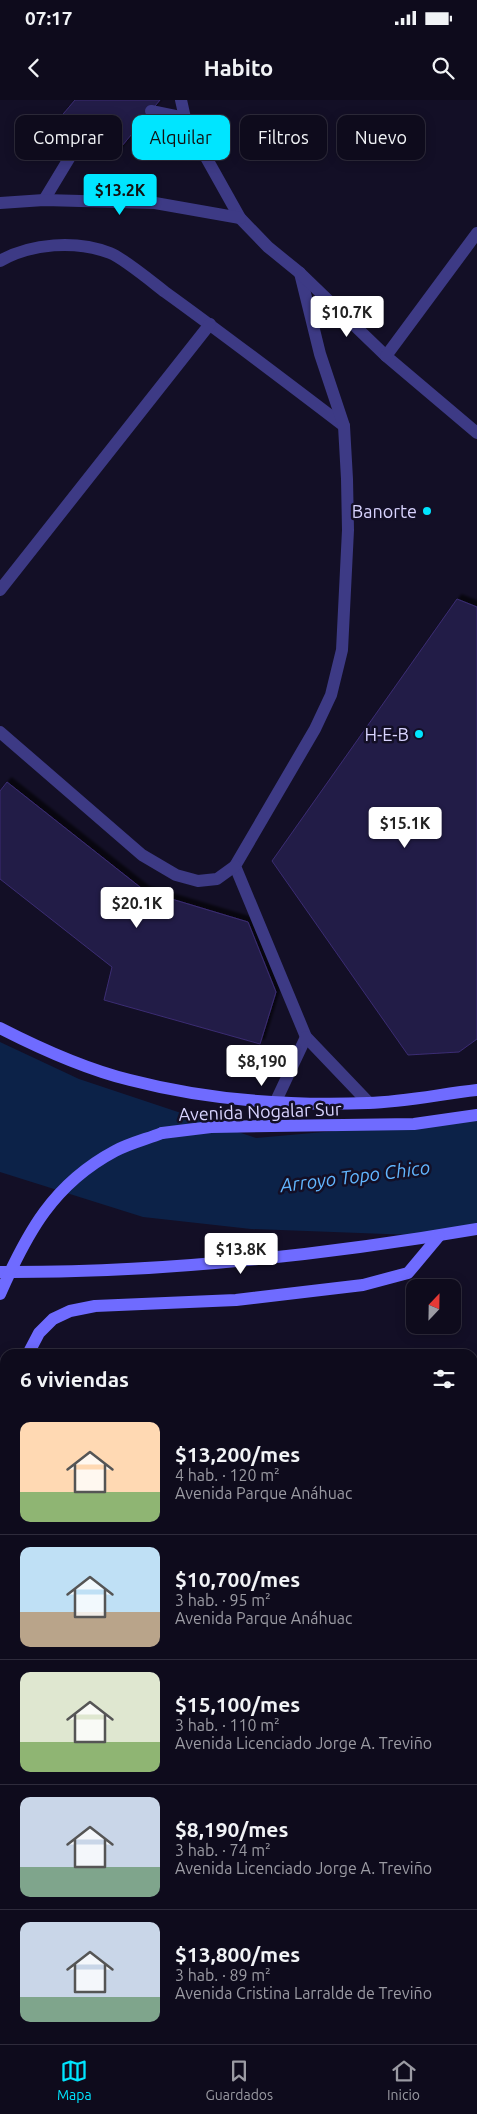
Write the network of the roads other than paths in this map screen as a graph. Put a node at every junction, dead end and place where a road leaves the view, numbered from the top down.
1 (181, 100) edge
2 (151, 111) dead end
3 (170, 115) edge
4 (184, 115) edge
5 (68, 160) edge
6 (207, 160) edge
7 (44, 200) junction
8 (0, 203) edge
9 (240, 218) junction
10 (477, 233) edge
11 (0, 261) edge
12 (300, 273) junction
13 (210, 324) junction
14 (386, 356) junction
15 (344, 426) junction
16 (477, 433) edge
17 (0, 590) edge
18 (0, 732) edge
19 (235, 866) junction
20 (0, 1028) edge
21 (306, 1037) junction
22 (477, 1090) edge
23 (275, 1103) junction
24 (369, 1103) junction
25 (477, 1114) edge
26 (477, 1229) edge
27 (439, 1236) junction
28 (0, 1272) edge
29 (0, 1294) edge
30 (31, 1349) edge

1 - 4 street
2 - 3 street
5 - 7 street
6 - 9 street
7 - 8 street
7 - 9 street
9 - 12 street
10 - 14 street
11 - 13 street
12 - 14 street
12 - 15 street
13 - 15 street
13 - 17 street
14 - 16 street
15 - 19 street
18 - 19 street
19 - 21 street
20 - 23 main road
21 - 23 street
21 - 24 street
22 - 24 main road
23 - 24 main road
25 - 29 main road, Avenida Nogalar Sur, bridge
26 - 27 main road
27 - 28 main road
27 - 30 main road

